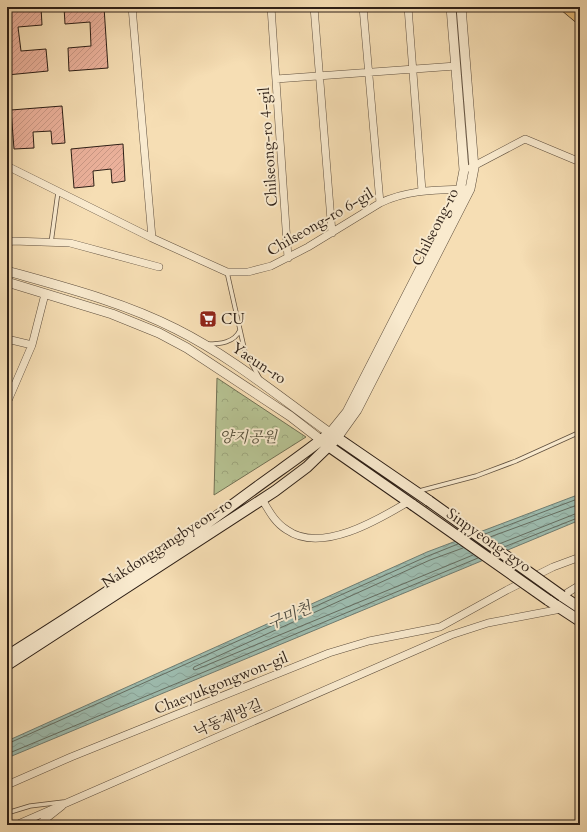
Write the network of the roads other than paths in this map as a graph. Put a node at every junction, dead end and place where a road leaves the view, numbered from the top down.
1 (132, 7) edge
2 (271, 7) edge
3 (314, 7) edge
4 (363, 7) edge
5 (408, 7) edge
6 (451, 7) edge
7 (461, 7) edge
8 (568, 7) edge
9 (580, 17) edge
10 (456, 66) junction
11 (413, 69) junction
12 (369, 72) junction
13 (320, 76) junction
14 (276, 79) junction
15 (580, 162) edge
16 (7, 166) edge
17 (474, 168) junction
18 (464, 170) junction
19 (460, 189) junction
20 (470, 189) junction
21 (58, 191) junction
22 (422, 191) junction
23 (380, 203) junction
24 (332, 233) junction
25 (152, 238) junction
26 (7, 243) edge
27 (51, 243) junction
28 (288, 258) junction
29 (159, 267) dead end
30 (7, 271) edge
31 (227, 272) junction
32 (7, 282) edge
33 (45, 294) junction
34 (240, 330) junction
35 (7, 339) edge
36 (203, 344) junction
37 (32, 345) junction
38 (263, 384) junction
39 (7, 404) edge
40 (580, 432) edge
41 (334, 435) junction
42 (320, 440) junction
43 (416, 492) junction
44 (262, 499) junction
45 (429, 501) joint
46 (410, 503) junction
47 (580, 557) edge
48 (580, 586) edge
49 (562, 596) junction
50 (580, 608) edge
51 (560, 609) junction
52 (580, 621) edge
53 (450, 623) junction
54 (451, 635) junction
55 (28, 652) junction
56 (7, 656) edge
57 (7, 665) edge
58 (7, 671) edge
59 (7, 785) edge
60 (67, 801) junction
61 (7, 813) edge
62 (16, 825) edge
63 (38, 825) edge

1 - 25 street
2 - 14 street
3 - 13 street
4 - 12 street
5 - 11 street
6 - 10 street, Chilseong-ro
7 - 17 street, Chilseong-ro
8 - 9 highway
10 - 11 street, Chilseong-ro 4-gil
10 - 18 street, Chilseong-ro
11 - 12 street, Chilseong-ro 4-gil
11 - 22 street
12 - 13 street, Chilseong-ro 4-gil
12 - 23 street
13 - 14 street, Chilseong-ro 4-gil
13 - 24 street
14 - 28 street, Chilseong-ro 4-gil
15 - 17 street
16 - 21 street, Chilseong-ro 6-gil
17 - 18 street
17 - 20 street, Chilseong-ro
18 - 19 street, Chilseong-ro
19 - 20 street, Chilseong-ro 6-gil
19 - 22 street, Chilseong-ro 6-gil
19 - 41 street, Chilseong-ro
20 - 41 street, Chilseong-ro
21 - 25 street, Chilseong-ro 6-gil
21 - 27 lane
22 - 23 street, Chilseong-ro 6-gil
23 - 24 street, Chilseong-ro 6-gil
24 - 28 street, Chilseong-ro 6-gil
25 - 31 street, Chilseong-ro 6-gil
26 - 27 street
27 - 29 street
28 - 31 street, Chilseong-ro 6-gil
30 - 36 street, Yaeun-ro
31 - 34 lane
32 - 33 street, Yaeun-ro
33 - 37 street
33 - 42 street, Yaeun-ro
34 - 36 lane
34 - 38 lane
35 - 37 street
36 - 38 street, Yaeun-ro
37 - 39 street
38 - 41 street, Yaeun-ro
40 - 43 lane
41 - 42 main road, Nakdonggangbyeon-ro
41 - 43 main road, Yaeun-ro
41 - 44 main road, Nakdonggangbyeon-ro
42 - 46 main road, Yaeun-ro
42 - 56 main road, Nakdonggangbyeon-ro
43 - 45 main road, Yaeun-ro
44 - 46 street
44 - 55 main road, Nakdonggangbyeon-ro
45 - 49 main road, Sinpyeong-gyo, bridge
46 - 51 main road, Sinpyeong-gyo, bridge
47 - 53 street, Chaeyukgongwon-gil
48 - 49 street
49 - 50 main road
51 - 52 main road
51 - 54 street, 낙동제방길
53 - 54 street
53 - 59 street, Chaeyukgongwon-gil
54 - 60 street, 낙동제방길
55 - 57 main road, Nakdonggangbyeon-ro
55 - 58 main road
60 - 61 lane
60 - 62 street, 낙동제방길
60 - 63 street

